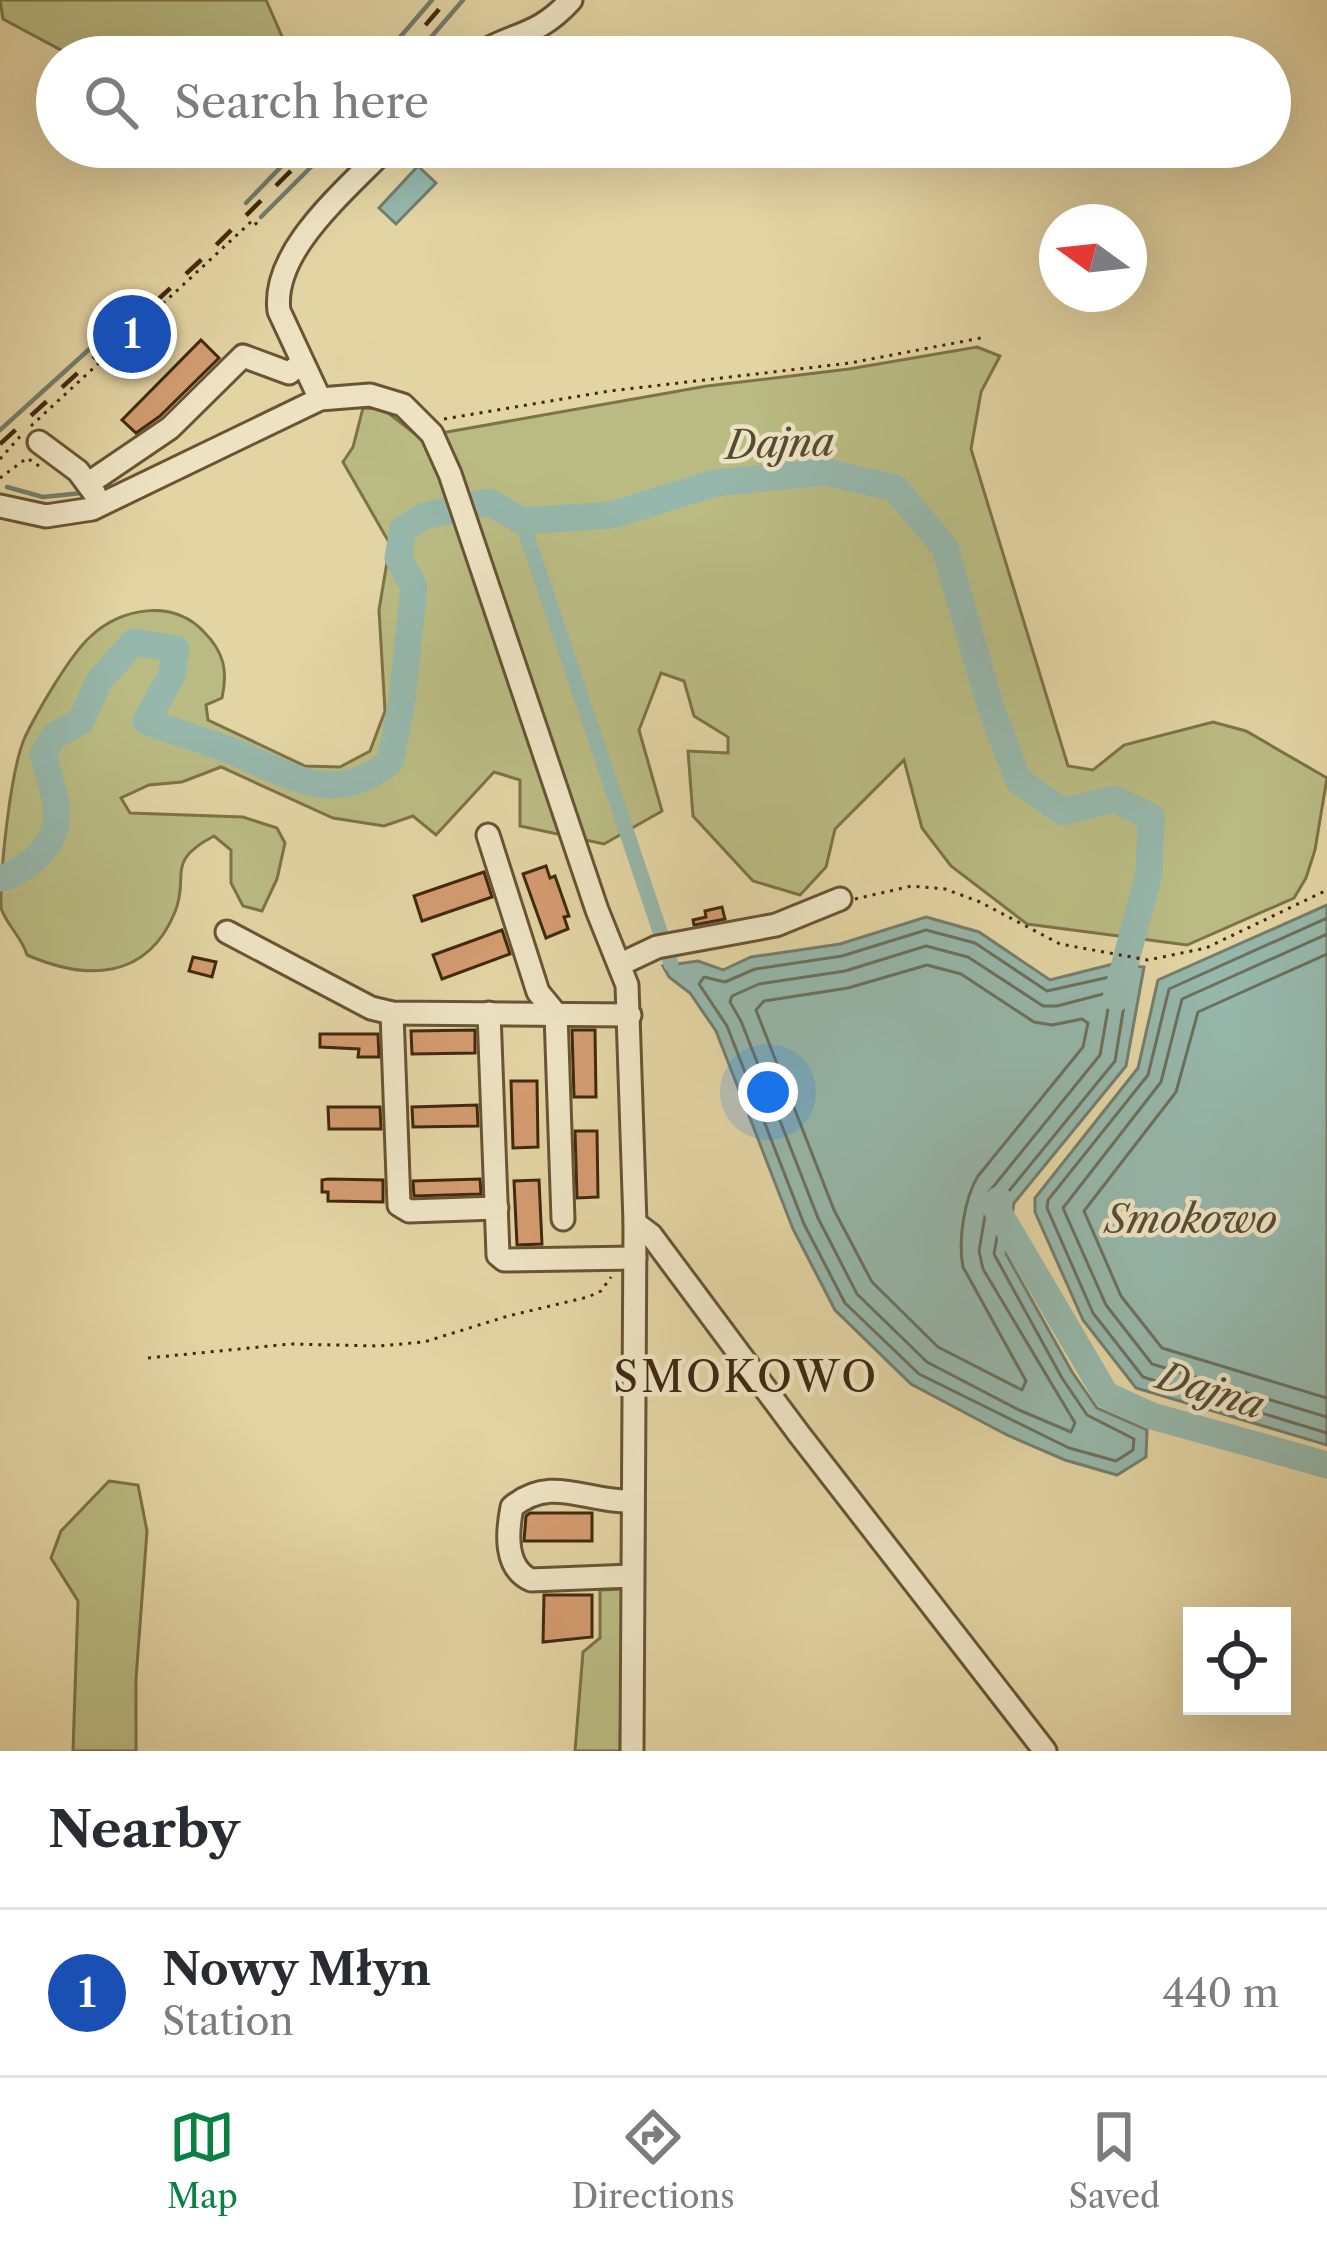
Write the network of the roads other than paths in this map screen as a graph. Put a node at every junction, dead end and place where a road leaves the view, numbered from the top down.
1 (572, 0) edge
2 (525, 36) edge
3 (367, 168) edge
4 (302, 363) junction
5 (320, 399) junction
6 (39, 442) dead end
7 (88, 483) junction
8 (0, 506) edge
9 (100, 506) junction
10 (488, 835) dead end
11 (839, 899) road end
12 (227, 932) dead end
13 (621, 964) junction
14 (392, 1013) junction
15 (489, 1013) junction
16 (556, 1014) junction
17 (631, 1015) junction
18 (497, 1208) junction
19 (563, 1219) dead end
20 (635, 1223) junction
21 (626, 1258) junction
22 (632, 1501) junction
23 (632, 1576) junction
24 (632, 1751) edge
25 (1046, 1751) edge

1 - 2 street
3 - 4 street
4 - 5 street
4 - 7 street
5 - 9 street
5 - 13 street
6 - 7 street
7 - 9 street
8 - 9 street
10 - 16 street
11 - 13 street
12 - 14 street
13 - 17 street
14 - 15 street
14 - 18 street
15 - 16 street
15 - 18 street
16 - 17 street
16 - 19 street
17 - 20 street
18 - 21 street
20 - 21 street
20 - 25 street
21 - 22 street
22 - 23 street
22 - 23 street
23 - 24 street

